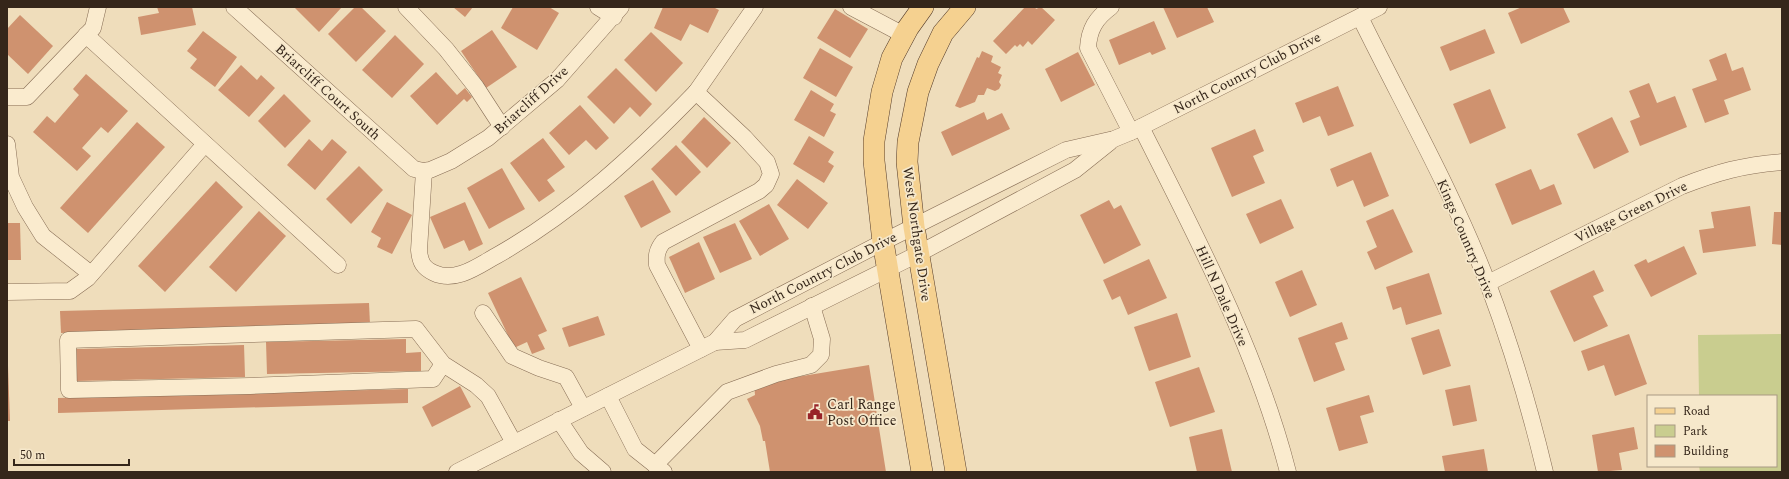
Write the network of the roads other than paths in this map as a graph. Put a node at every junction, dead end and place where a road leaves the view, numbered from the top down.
1 (98, 7) edge
2 (234, 7) edge
3 (406, 7) edge
4 (598, 7) edge
5 (755, 7) edge
6 (851, 7) edge
7 (923, 7) edge
8 (965, 7) edge
9 (1111, 7) edge
10 (1379, 7) edge
11 (617, 12) edge
12 (1360, 17) junction
13 (904, 35) junction
14 (86, 36) junction
15 (696, 92) junction
16 (7, 97) edge
17 (502, 127) junction
18 (1136, 130) junction
19 (1114, 139) junction
20 (7, 144) edge
21 (205, 144) junction
22 (1782, 162) edge
23 (424, 171) junction
24 (914, 227) junction
25 (883, 242) junction
26 (918, 254) junction
27 (338, 265) dead end
28 (888, 269) junction
29 (91, 274) junction
30 (1488, 284) junction
31 (7, 292) edge
32 (812, 306) junction
33 (483, 313) dead end
34 (715, 342) junction
35 (701, 349) junction
36 (443, 364) junction
37 (608, 396) junction
38 (583, 408) junction
39 (559, 420) junction
40 (514, 443) junction
41 (659, 468) edge
42 (457, 472) edge
43 (603, 472) edge
44 (922, 472) edge
45 (956, 472) edge
46 (1288, 472) edge
47 (1545, 472) edge

1 - 14 street
2 - 23 street, Briarcliff Court South
3 - 17 street
4 - 11 street
5 - 15 street
6 - 13 street
7 - 13 main road
8 - 24 main road, West Northgate Drive
9 - 18 street, Hill N Dale Drive
10 - 12 street, North Country Club Drive
11 - 17 street, Briarcliff Drive
12 - 18 street, North Country Club Drive
12 - 30 street, Kings Country Drive
13 - 25 main road
14 - 16 street
14 - 21 street
15 - 23 street
15 - 35 street
17 - 23 street, Briarcliff Drive
18 - 19 street, North Country Club Drive
18 - 46 street, Hill N Dale Drive
19 - 24 street, North Country Club Drive
19 - 26 street, North Country Club Drive
20 - 29 street
21 - 27 street
21 - 29 street
22 - 30 street, Village Green Drive
24 - 25 street, North Country Club Drive
24 - 26 main road, West Northgate Drive
25 - 28 main road
25 - 34 street, North Country Club Drive
26 - 28 street, North Country Club Drive
26 - 45 main road, West Northgate Drive
28 - 32 street, North Country Club Drive
28 - 44 main road
29 - 31 street
30 - 47 street, Kings Country Drive
32 - 34 street, North Country Club Drive
32 - 41 street
33 - 38 street
34 - 35 street, North Country Club Drive
35 - 37 street, North Country Club Drive
36 - 36 street
36 - 40 street
37 - 38 street, North Country Club Drive
37 - 41 street
38 - 39 street, North Country Club Drive
39 - 40 street, North Country Club Drive
39 - 43 street
40 - 42 street, North Country Club Drive

